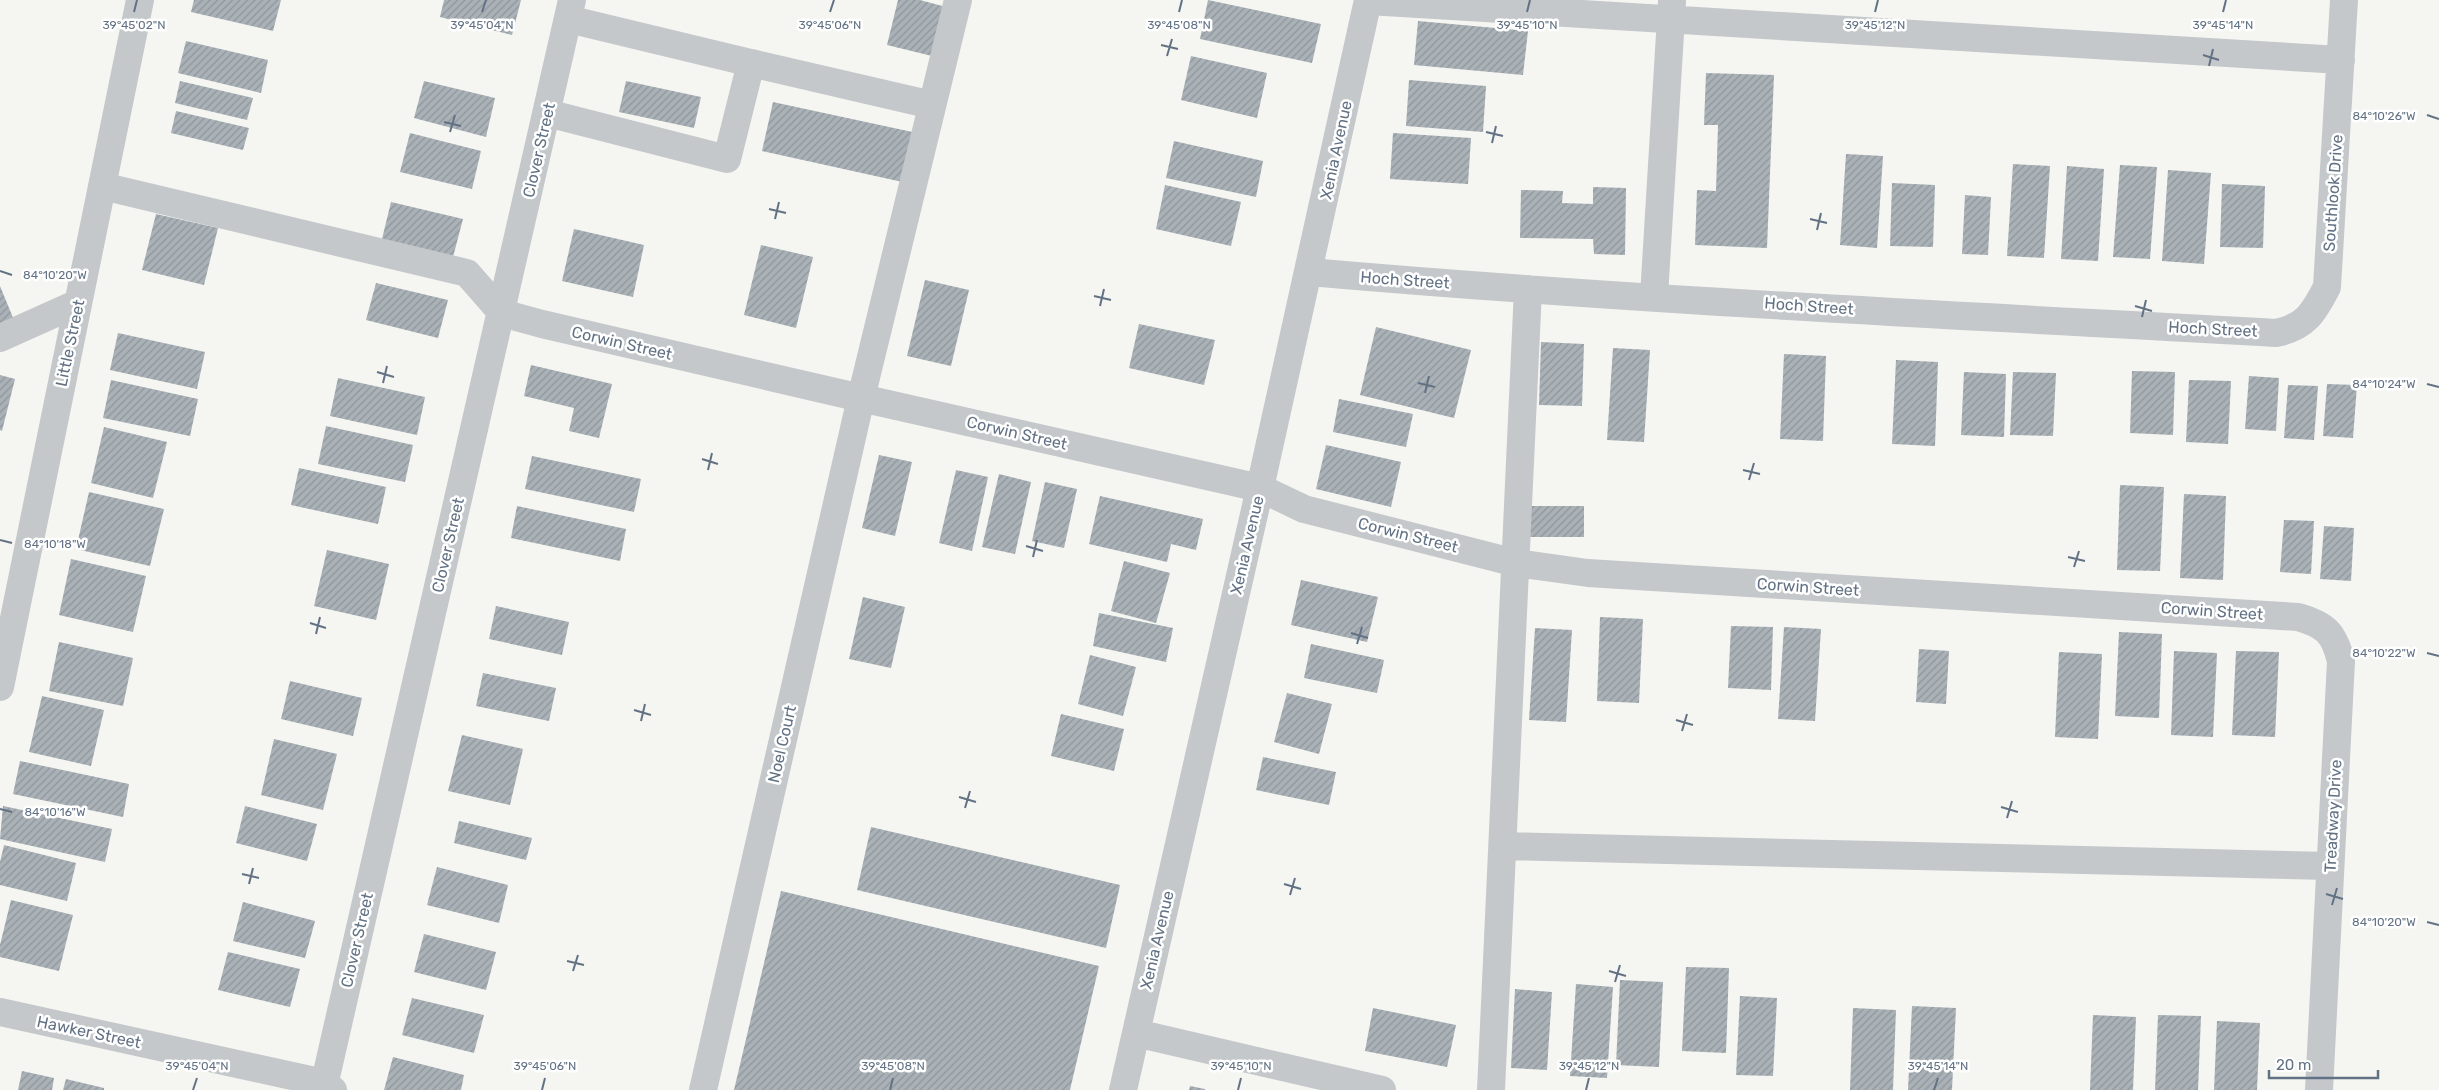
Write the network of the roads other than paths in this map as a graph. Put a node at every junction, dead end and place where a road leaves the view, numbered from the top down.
1 (140, 0) edge
2 (958, 0) edge
3 (1368, 0) edge
4 (2344, 0) edge
5 (570, 9) edge
6 (1672, 10) edge
7 (2342, 60) junction
8 (750, 63) junction
9 (932, 105) junction
10 (547, 113) junction
11 (102, 186) junction
12 (1309, 272) junction
13 (1528, 288) junction
14 (1654, 296) junction
15 (78, 303) junction
16 (502, 312) junction
17 (2306, 320) joint
18 (0, 338) edge
19 (861, 398) junction
20 (1260, 488) junction
21 (1516, 563) junction
22 (2331, 634) joint
23 (0, 687) edge
24 (1503, 846) junction
25 (2330, 866) junction
26 (0, 1012) edge
27 (1136, 1033) junction
28 (327, 1088) edge
29 (1372, 1089) edge
30 (703, 1090) edge
31 (1122, 1090) edge
32 (1492, 1090) edge
33 (2319, 1090) edge

1 - 11 street, Little Street
2 - 9 street, Noel Court
3 - 6 street
3 - 12 street, Xenia Avenue
4 - 7 street, Southlook Drive
5 - 8 street
5 - 10 street, Clover Street
6 - 7 street
6 - 14 street
7 - 17 street, Southlook Drive
8 - 9 street
8 - 10 street
9 - 19 street, Noel Court
10 - 16 street, Clover Street
11 - 15 street, Little Street
11 - 16 street
12 - 13 street, Hoch Street
12 - 20 street, Xenia Avenue
13 - 14 street, Hoch Street
13 - 21 street
14 - 17 street, Hoch Street
15 - 18 street
15 - 23 street, Little Street
16 - 19 street, Corwin Street
16 - 28 street, Clover Street
19 - 20 street, Corwin Street
19 - 30 street, Noel Court
20 - 21 street, Corwin Street
20 - 27 street, Xenia Avenue
21 - 22 street, Corwin Street
21 - 24 street
22 - 25 street, Treadway Drive
24 - 25 street
24 - 32 street
25 - 33 street, Treadway Drive
26 - 28 street, Hawker Street
27 - 29 street
27 - 31 street, Xenia Avenue

